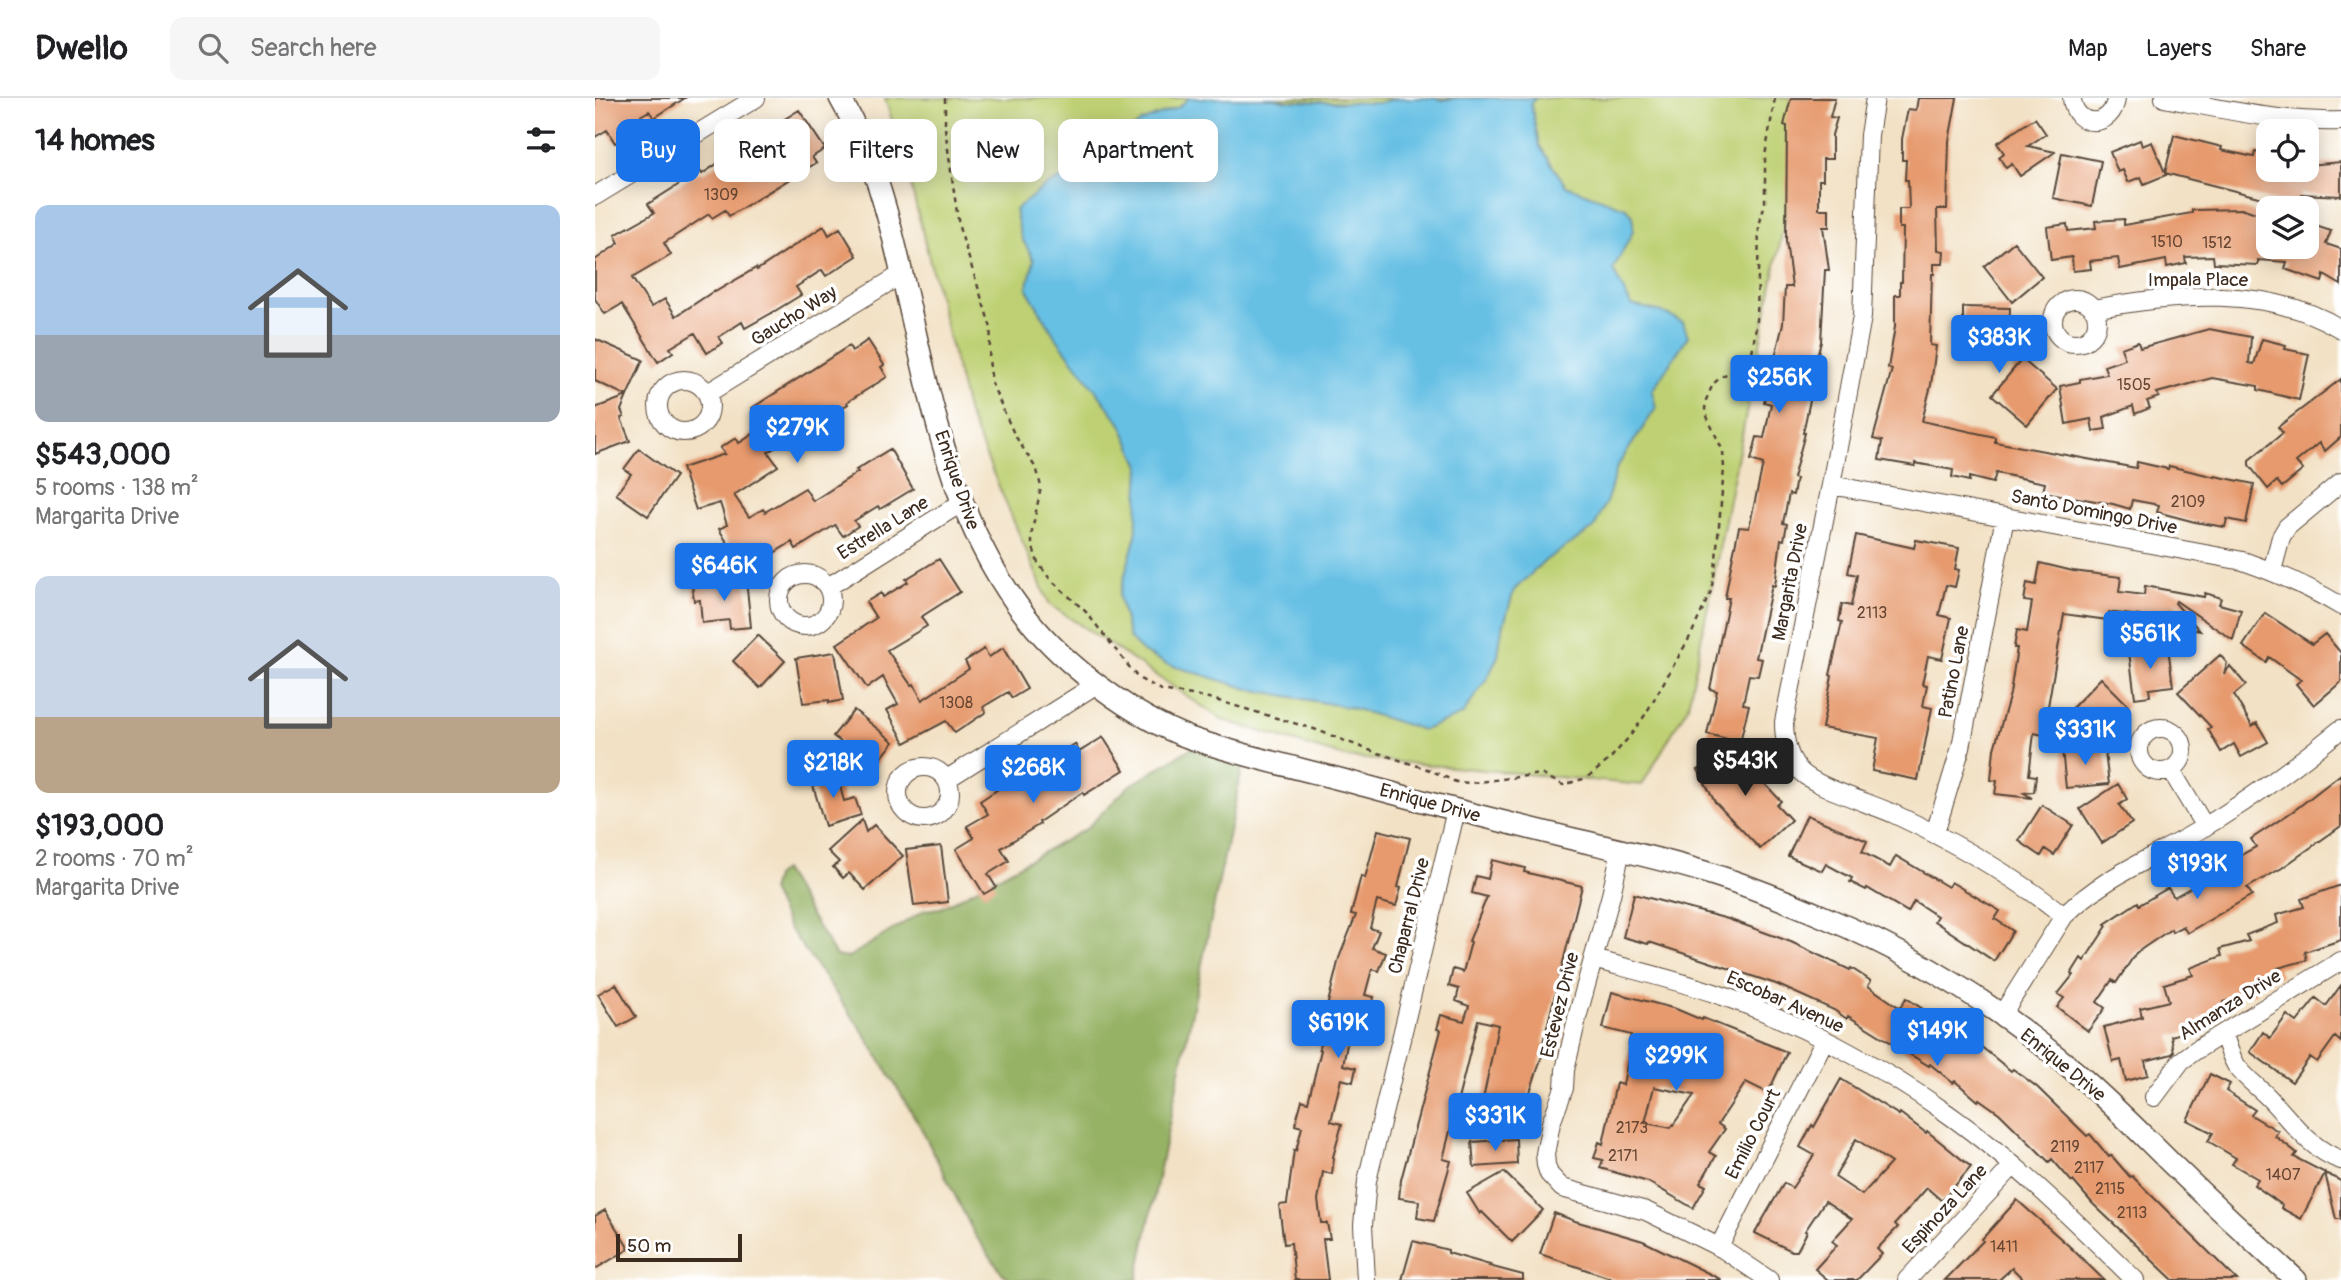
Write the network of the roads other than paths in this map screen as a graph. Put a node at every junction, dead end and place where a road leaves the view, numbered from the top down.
1 (756, 98) edge
2 (840, 98) edge
3 (1875, 98) edge
4 (2072, 98) edge
5 (2116, 98) edge
6 (2164, 98) edge
7 (2341, 121) edge
8 (595, 197) edge
9 (902, 274) junction
10 (2093, 309) dead end
11 (2341, 329) edge
12 (708, 394) dead end
13 (2341, 482) edge
14 (1831, 485) junction
15 (961, 503) junction
16 (2005, 517) junction
17 (2272, 571) junction
18 (828, 587) dead end
19 (2341, 606) edge
20 (1097, 684) junction
21 (2341, 729) edge
22 (2171, 770) dead end
23 (947, 779) dead end
24 (1456, 810) junction
25 (2205, 827) junction
26 (1935, 833) junction
27 (1621, 850) junction
28 (2064, 916) junction
29 (1593, 959) junction
30 (2341, 961) edge
31 (2001, 1016) junction
32 (2224, 1034) junction
33 (1824, 1041) junction
34 (2154, 1097) dead end
35 (2341, 1160) edge
36 (2013, 1166) junction
37 (1719, 1247) junction
38 (1366, 1280) edge
39 (1769, 1280) edge
40 (1907, 1280) edge
41 (2135, 1280) edge
42 (2296, 1280) edge

1 - 8 street
2 - 9 street, Enrique Drive
3 - 14 street, Margarita Drive
4 - 5 street
6 - 7 street
9 - 12 street, Gaucho Way
9 - 15 street, Enrique Drive
10 - 11 street, Impala Place
13 - 17 street
14 - 16 street, Santo Domingo Drive
14 - 26 street, Margarita Drive
15 - 18 street, Estrella Lane
15 - 20 street, Enrique Drive
16 - 17 street, Santo Domingo Drive
16 - 26 street, Patino Lane
17 - 19 street, Santo Domingo Drive
20 - 23 street
20 - 24 street, Enrique Drive
21 - 25 street
22 - 25 street
24 - 27 street, Enrique Drive
24 - 38 street, Chaparral Drive
25 - 28 street
26 - 28 street, Margarita Drive
27 - 29 street, Estevez Drive
27 - 31 street, Enrique Drive
28 - 31 street
29 - 33 street, Escobar Avenue
29 - 37 street, Estevez Drive
30 - 32 street, Almanza Drive
31 - 42 street, Enrique Drive
32 - 34 street, Almanza Drive
32 - 35 street
33 - 36 street, Escobar Avenue
33 - 37 street, Emilio Court
36 - 40 street, Espinoza Lane
36 - 41 street, Escobar Avenue
37 - 39 street, Estevez Drive

